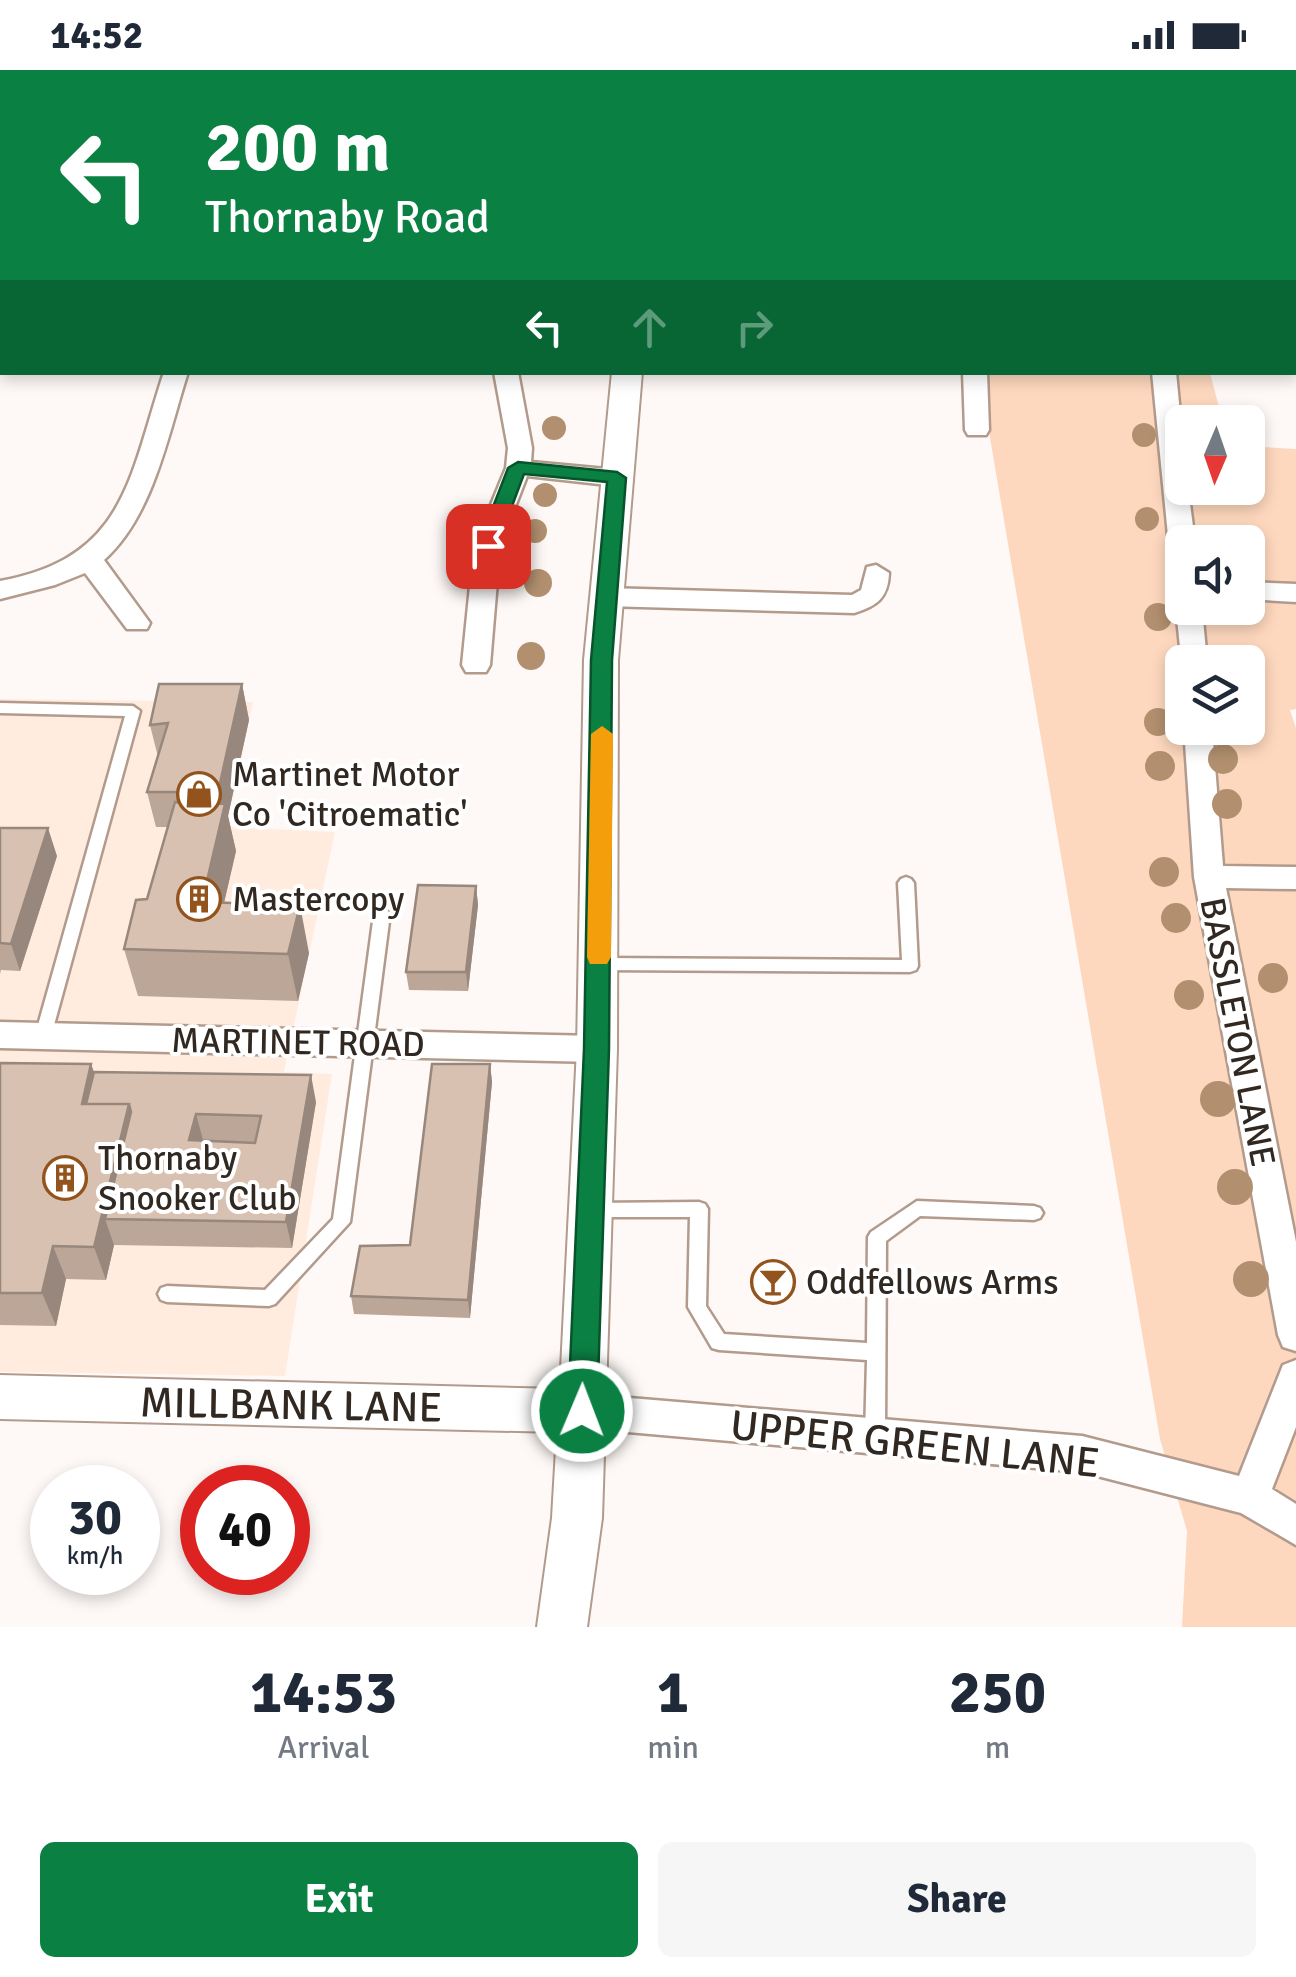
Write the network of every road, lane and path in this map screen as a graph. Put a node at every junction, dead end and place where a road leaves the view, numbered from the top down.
1 (175, 375) edge
2 (507, 375) edge
3 (626, 375) edge
4 (975, 375) edge
5 (1164, 375) edge
6 (977, 430) dead end
7 (518, 468) junction
8 (617, 478) junction
9 (1180, 525) edge
10 (89, 560) junction
11 (876, 573) dead end
12 (0, 590) edge
13 (1265, 591) edge
14 (1296, 592) edge
15 (606, 597) junction
16 (137, 623) dead end
17 (476, 665) dead end
18 (0, 708) edge
19 (1199, 745) edge
20 (1209, 878) junction
21 (1296, 878) edge
22 (906, 883) dead end
23 (382, 914) dead end
24 (598, 964) junction
25 (0, 1035) edge
26 (43, 1036) junction
27 (365, 1044) junction
28 (597, 1049) junction
29 (588, 1210) junction
30 (1034, 1212) dead end
31 (167, 1294) dead end
32 (1296, 1335) edge
33 (876, 1352) junction
34 (1296, 1377) edge
35 (0, 1397) edge
36 (582, 1411) junction
37 (875, 1436) junction
38 (1250, 1497) junction
39 (1296, 1526) edge
40 (562, 1627) edge

1 - 10 street
2 - 7 street
3 - 8 street
4 - 6 street
5 - 9 street
7 - 8 street
7 - 17 street
8 - 15 street
10 - 12 street
10 - 16 street
11 - 15 street
13 - 14 street
15 - 24 street
18 - 26 lane
19 - 20 street, BASSLETON LANE
20 - 21 street
20 - 32 street, BASSLETON LANE
22 - 24 lane
23 - 27 lane
24 - 28 street
25 - 26 street, MARTINET ROAD
26 - 27 street, MARTINET ROAD
27 - 28 street, MARTINET ROAD
27 - 31 lane
28 - 29 street
29 - 33 lane
29 - 36 street
30 - 33 lane
33 - 37 lane
34 - 38 street
35 - 36 street, MILLBANK LANE
36 - 37 street, UPPER GREEN LANE
36 - 40 street
37 - 38 street, UPPER GREEN LANE
38 - 39 street, UPPER GREEN LANE

